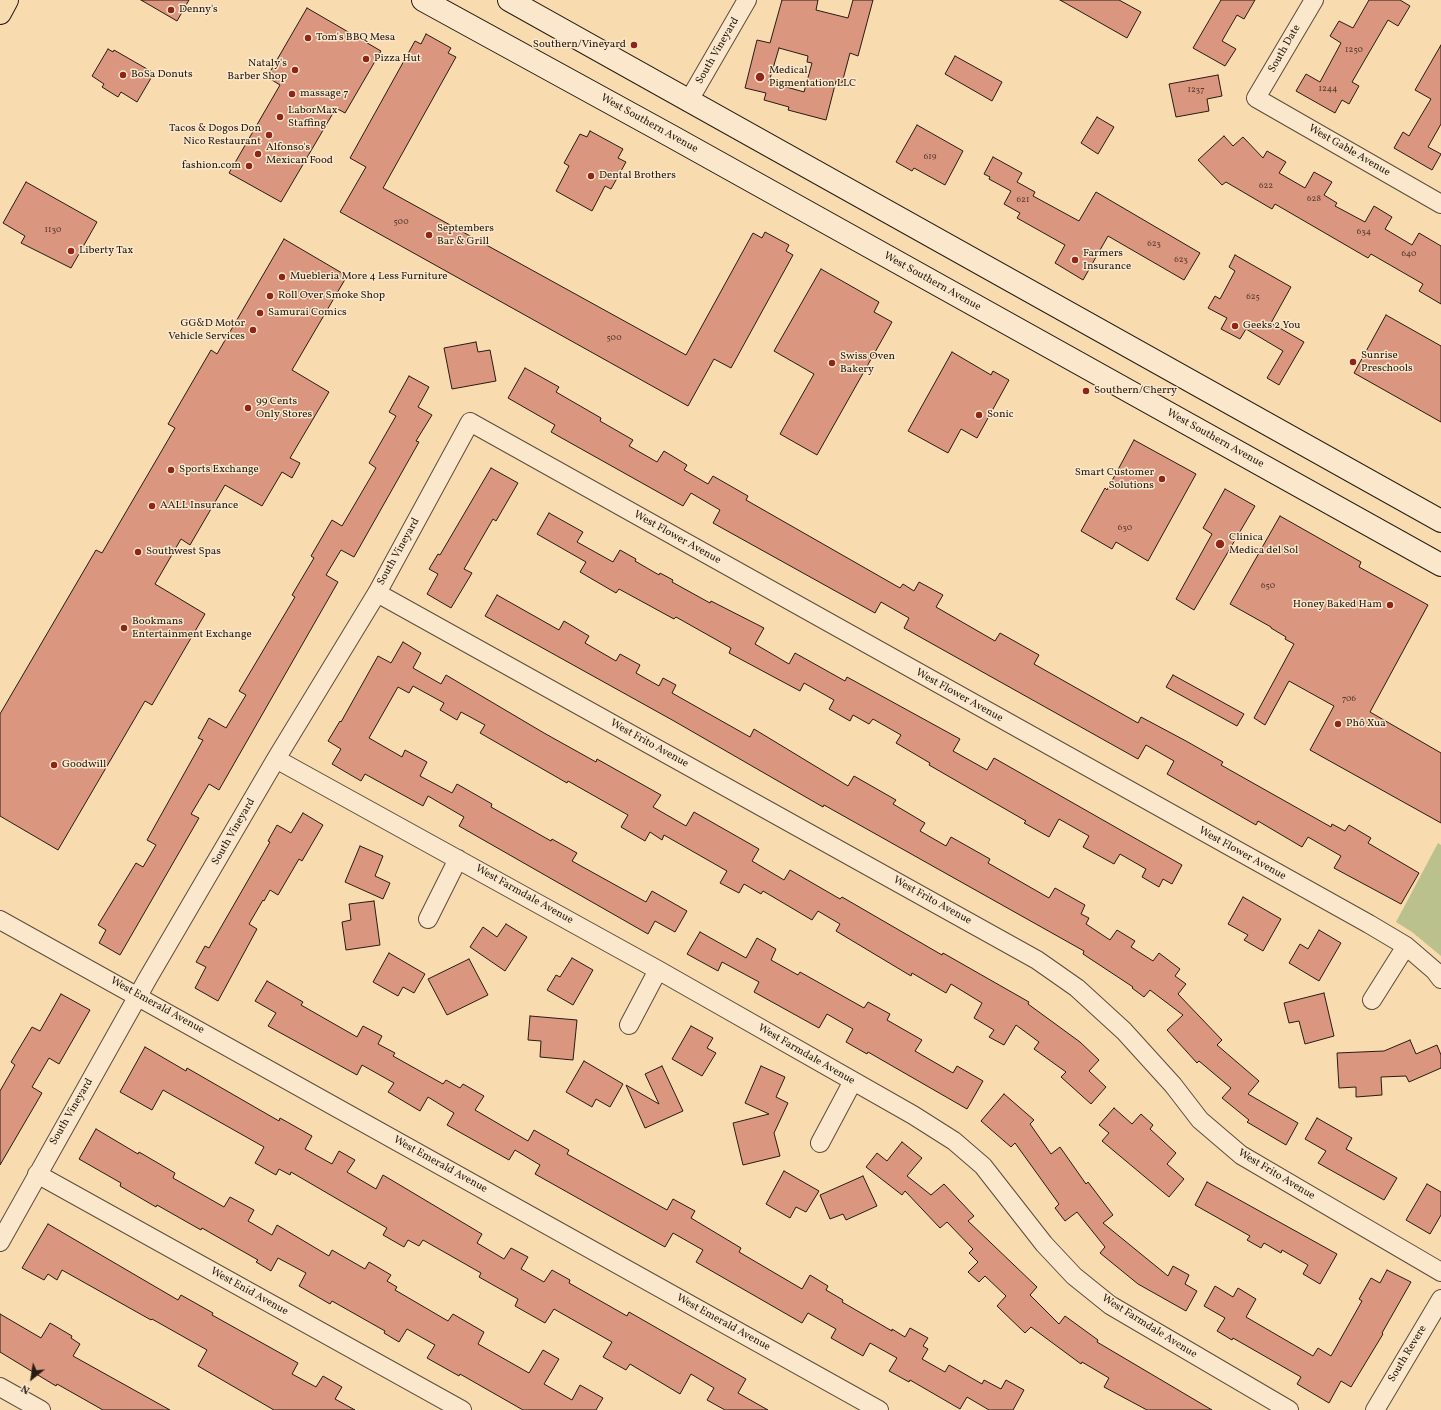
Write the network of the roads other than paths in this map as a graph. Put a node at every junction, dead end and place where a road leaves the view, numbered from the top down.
1 (8, 0) edge
2 (422, 0) edge
3 (509, 0) edge
4 (747, 0) edge
5 (1314, 0) edge
6 (0, 13) edge
7 (1256, 98) joint
8 (688, 102) junction
9 (1441, 204) edge
10 (470, 422) joint
11 (1441, 521) edge
12 (1441, 565) edge
13 (376, 593) junction
14 (276, 759) junction
15 (458, 859) junction
16 (428, 919) dead end
17 (0, 920) edge
18 (1406, 946) junction
19 (658, 970) junction
20 (1441, 979) edge
21 (138, 996) junction
22 (1372, 1000) dead end
23 (629, 1025) dead end
24 (853, 1081) junction
25 (820, 1143) dead end
26 (36, 1174) junction
27 (0, 1242) edge
28 (1441, 1272) edge
29 (1441, 1299) edge
30 (0, 1387) edge
31 (41, 1410) edge
32 (462, 1410) edge
33 (879, 1410) edge
34 (1289, 1410) edge
35 (1375, 1410) edge

1 - 6 main road
2 - 12 main road, West Southern Avenue
3 - 8 main road
4 - 8 street, South Vineyard
5 - 7 street, South Date
7 - 9 street, West Gable Avenue
8 - 11 main road
10 - 13 street, South Vineyard
10 - 18 street, West Flower Avenue
13 - 14 street, South Vineyard
13 - 28 street, West Frito Avenue
14 - 15 street, West Farmdale Avenue
14 - 21 street, South Vineyard
15 - 16 street
15 - 19 street, West Farmdale Avenue
17 - 21 street, West Emerald Avenue
18 - 20 street, West Flower Avenue
18 - 22 street
19 - 23 street
19 - 24 street, West Farmdale Avenue
21 - 26 street, South Vineyard
21 - 33 street, West Emerald Avenue
24 - 25 street
24 - 34 street, West Farmdale Avenue
26 - 27 street, South Vineyard
26 - 32 street, West Enid Avenue
29 - 35 street, South Revere
30 - 31 street

